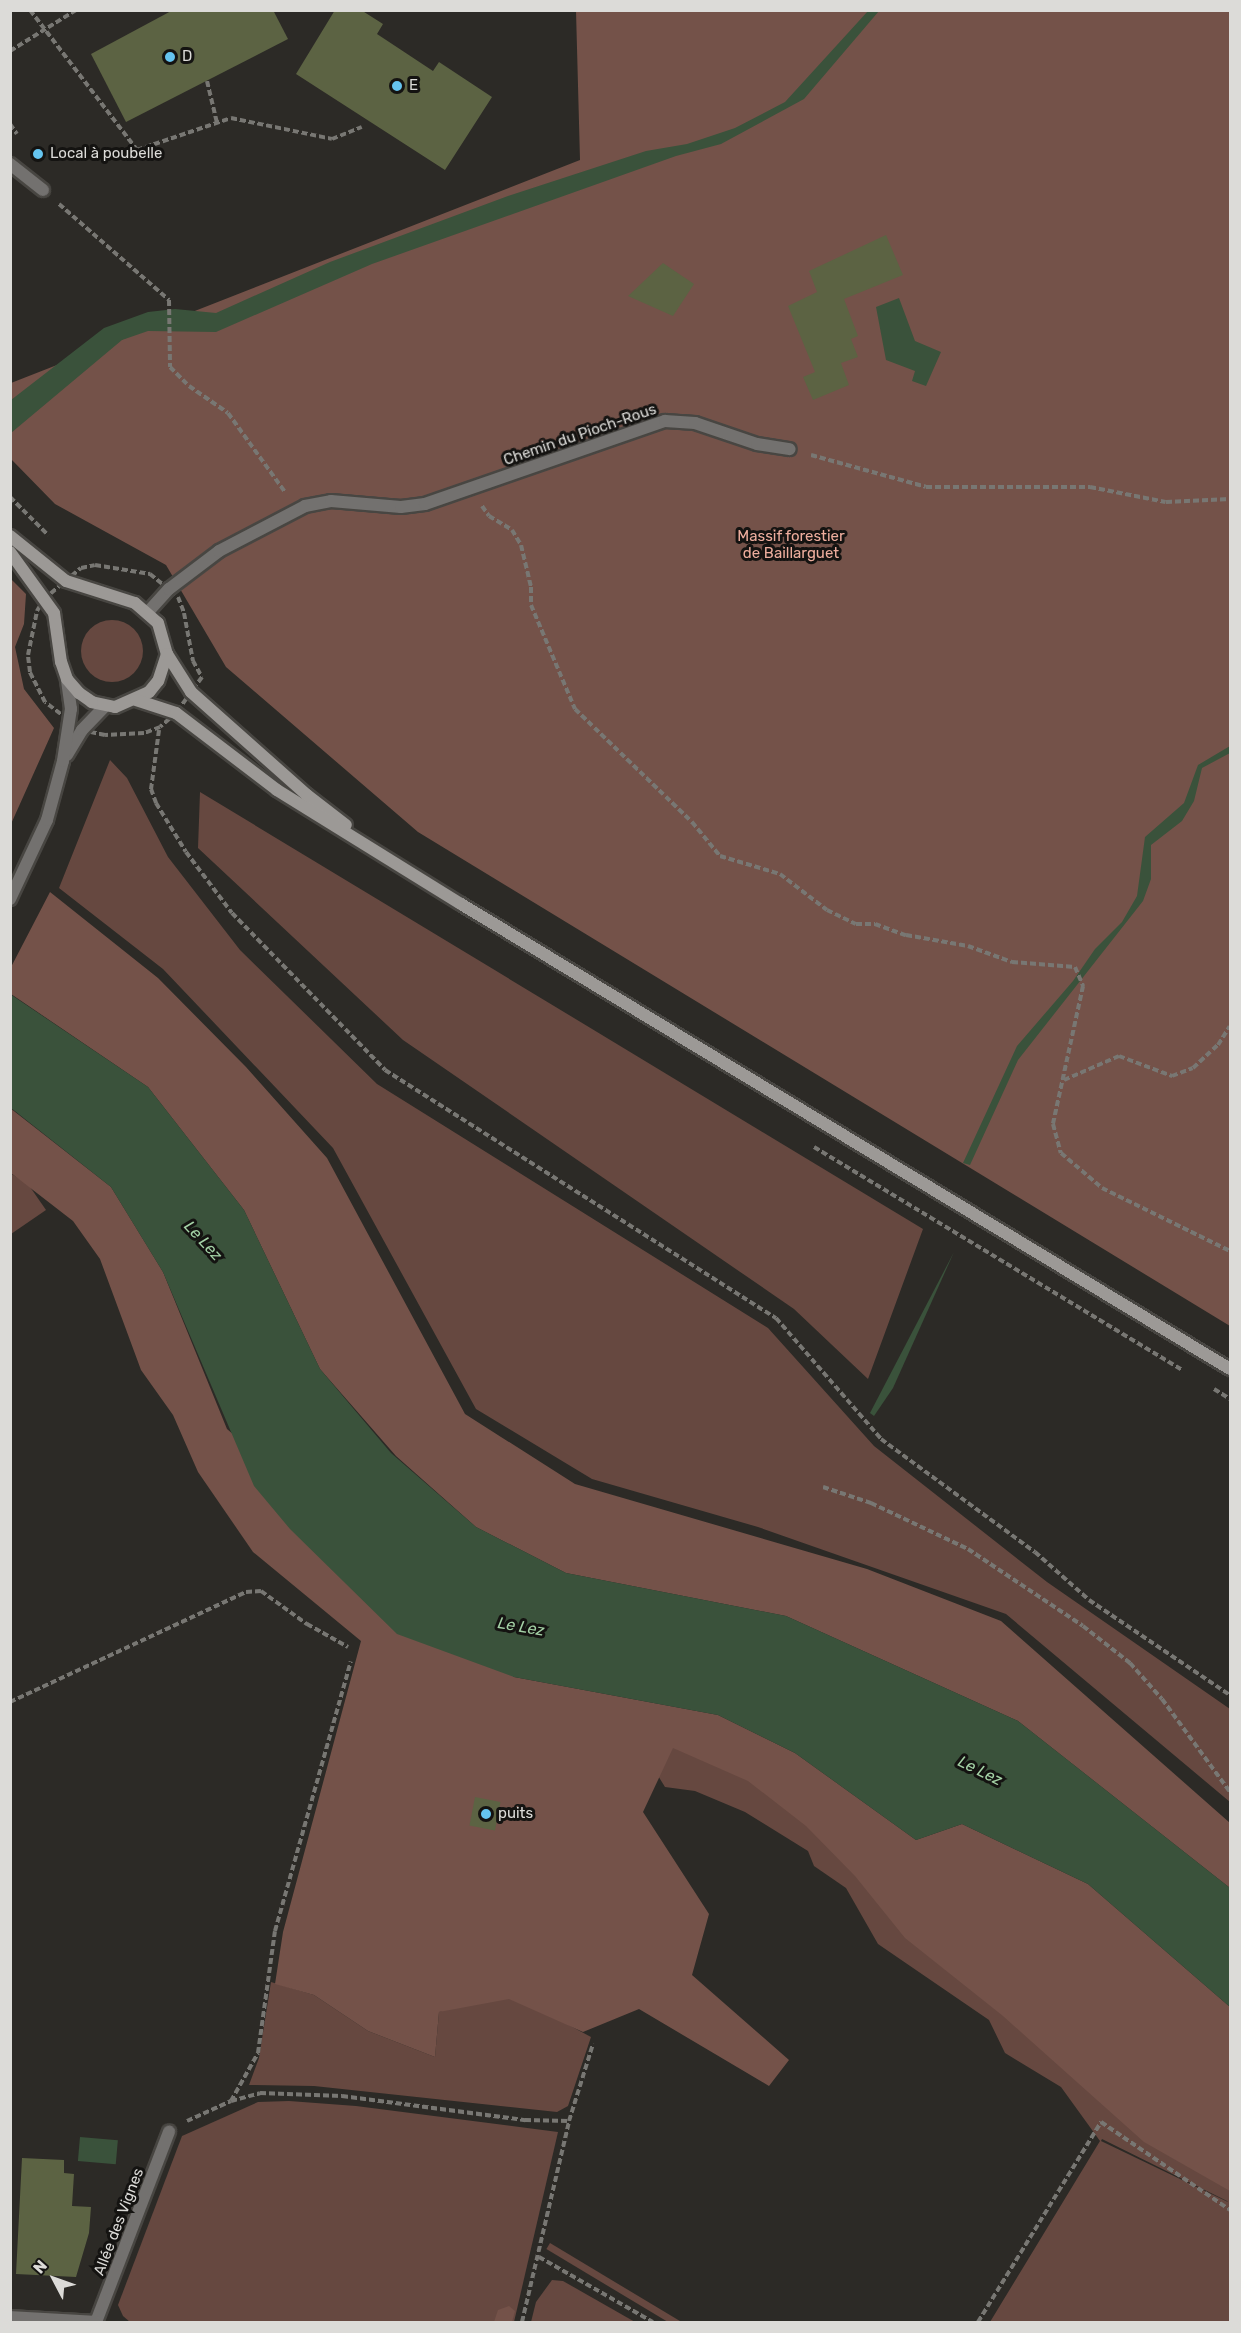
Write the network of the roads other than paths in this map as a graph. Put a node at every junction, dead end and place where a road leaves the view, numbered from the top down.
1 (10, 164) edge
2 (43, 190) road end
3 (790, 449) road end
4 (10, 536) edge
5 (10, 552) edge
6 (148, 612) junction
7 (167, 654) junction
8 (67, 679) junction
9 (136, 700) junction
10 (105, 706) junction
11 (63, 761) junction
12 (410, 872) junction
13 (10, 899) edge
14 (1230, 1369) edge
15 (169, 2132) road end
16 (10, 2317) edge
17 (96, 2322) edge

1 - 2 street
3 - 6 street, Chemin du Pioch-Rous
4 - 6 main road
5 - 8 main road
6 - 7 main road
7 - 9 main road
7 - 12 main road
8 - 10 main road
8 - 11 street
9 - 10 main road
9 - 12 main road
10 - 11 street
11 - 13 street
12 - 14 main road
15 - 17 street, Allée des Vignes
16 - 17 street, Allée des Vignes

